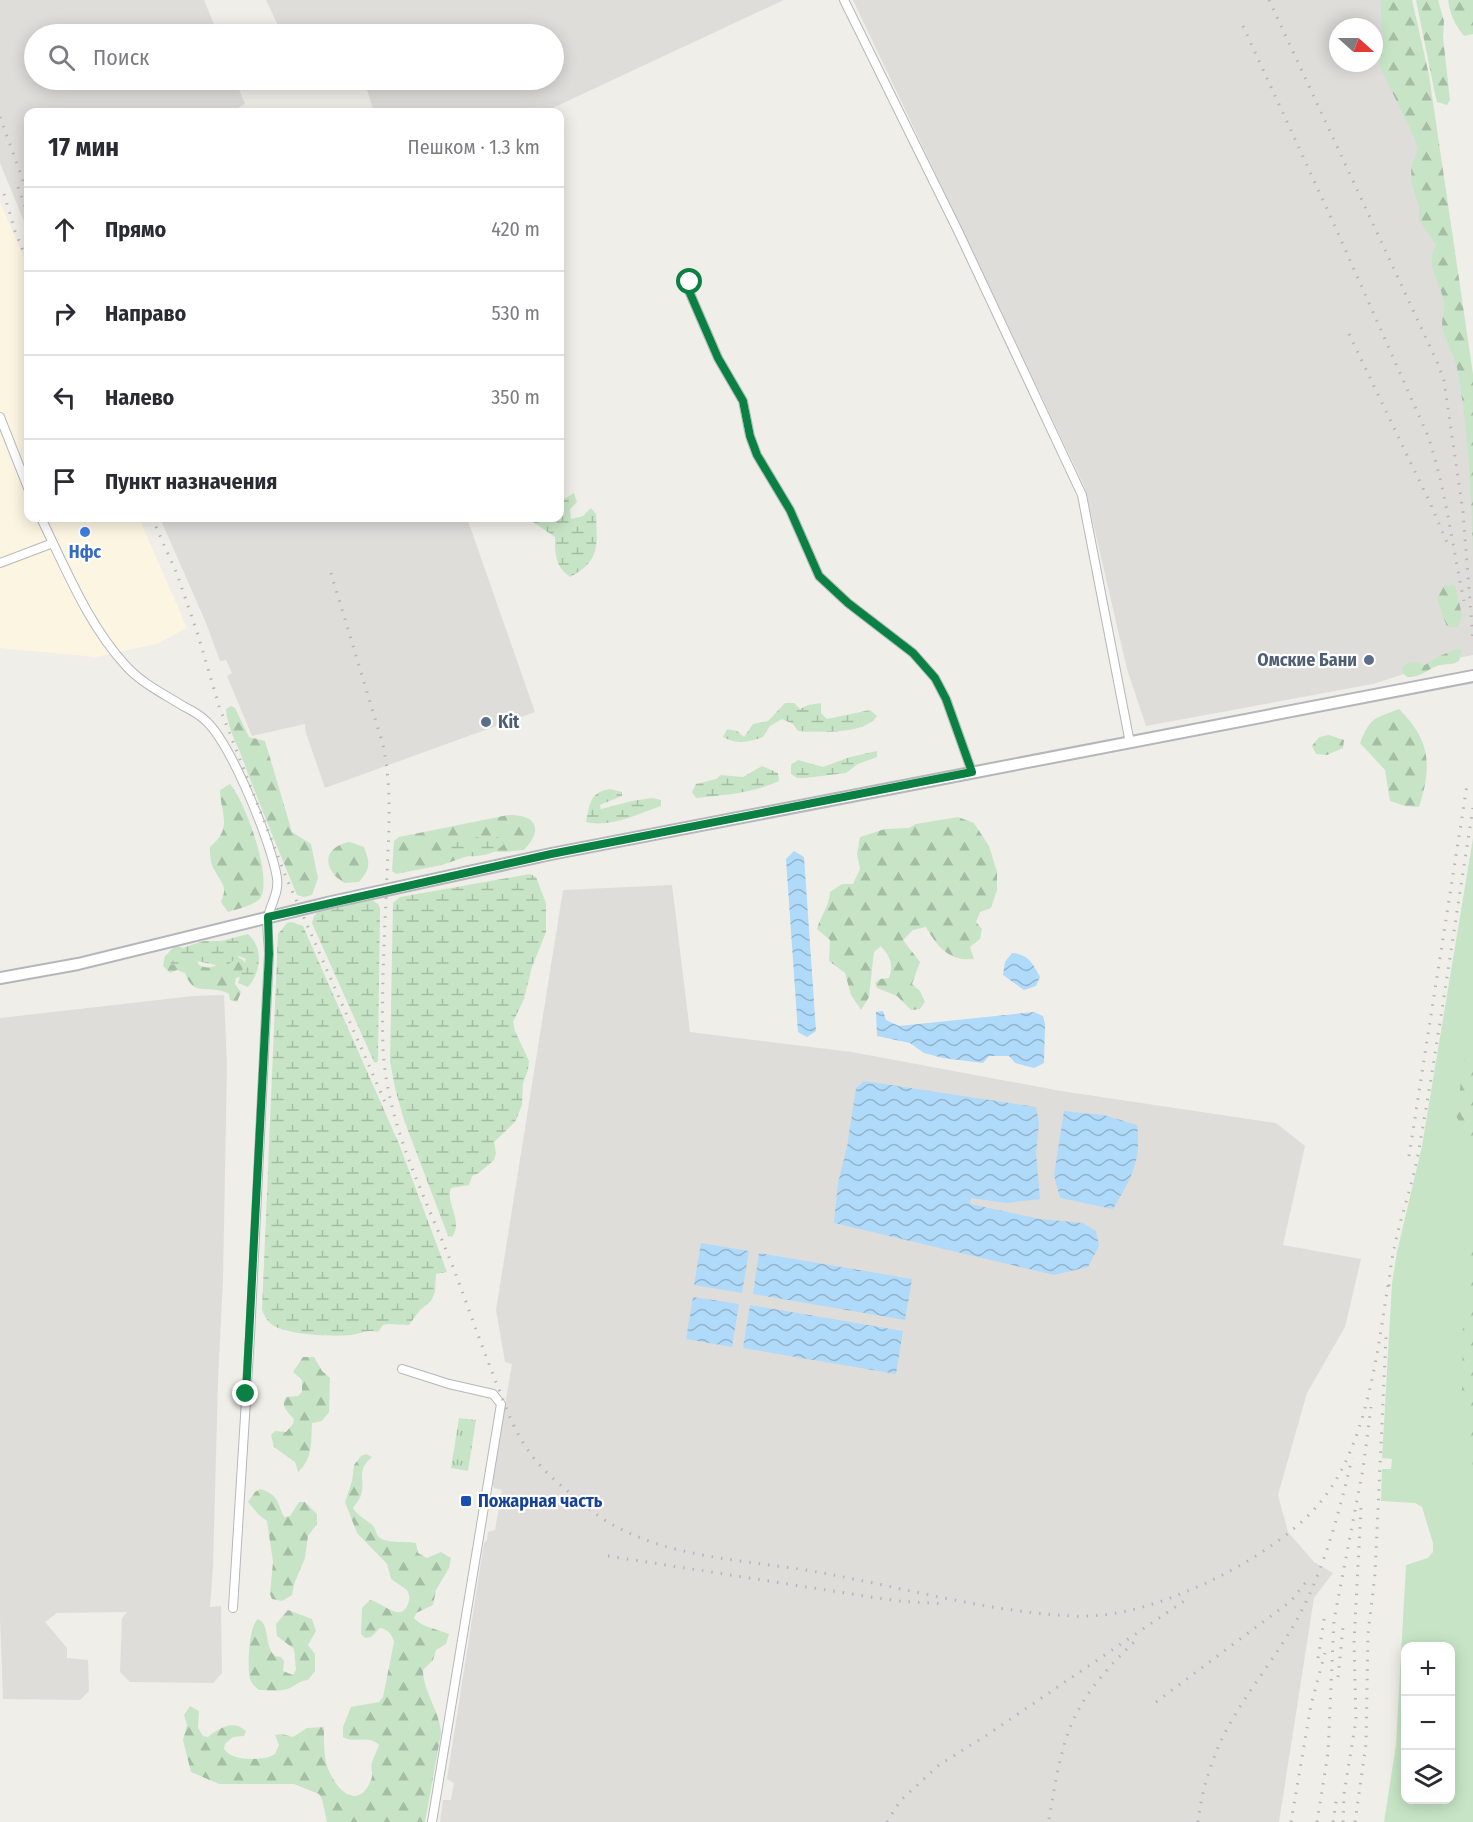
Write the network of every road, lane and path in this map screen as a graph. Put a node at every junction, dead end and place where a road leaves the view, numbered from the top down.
1 (844, 0) edge
2 (690, 282) dead end
3 (0, 417) edge
4 (24, 478) edge
5 (43, 522) edge
6 (53, 543) junction
7 (0, 563) edge
8 (1473, 676) edge
9 (1130, 743) junction
10 (972, 772) junction
11 (268, 917) junction
12 (0, 978) edge
13 (402, 1369) dead end
14 (233, 1608) dead end
15 (432, 1822) edge

1 - 9 street
2 - 10 street
3 - 4 street
5 - 6 street
6 - 7 street
6 - 11 street
8 - 9 street
9 - 10 street
10 - 11 street
11 - 12 street
11 - 14 street
13 - 15 street

